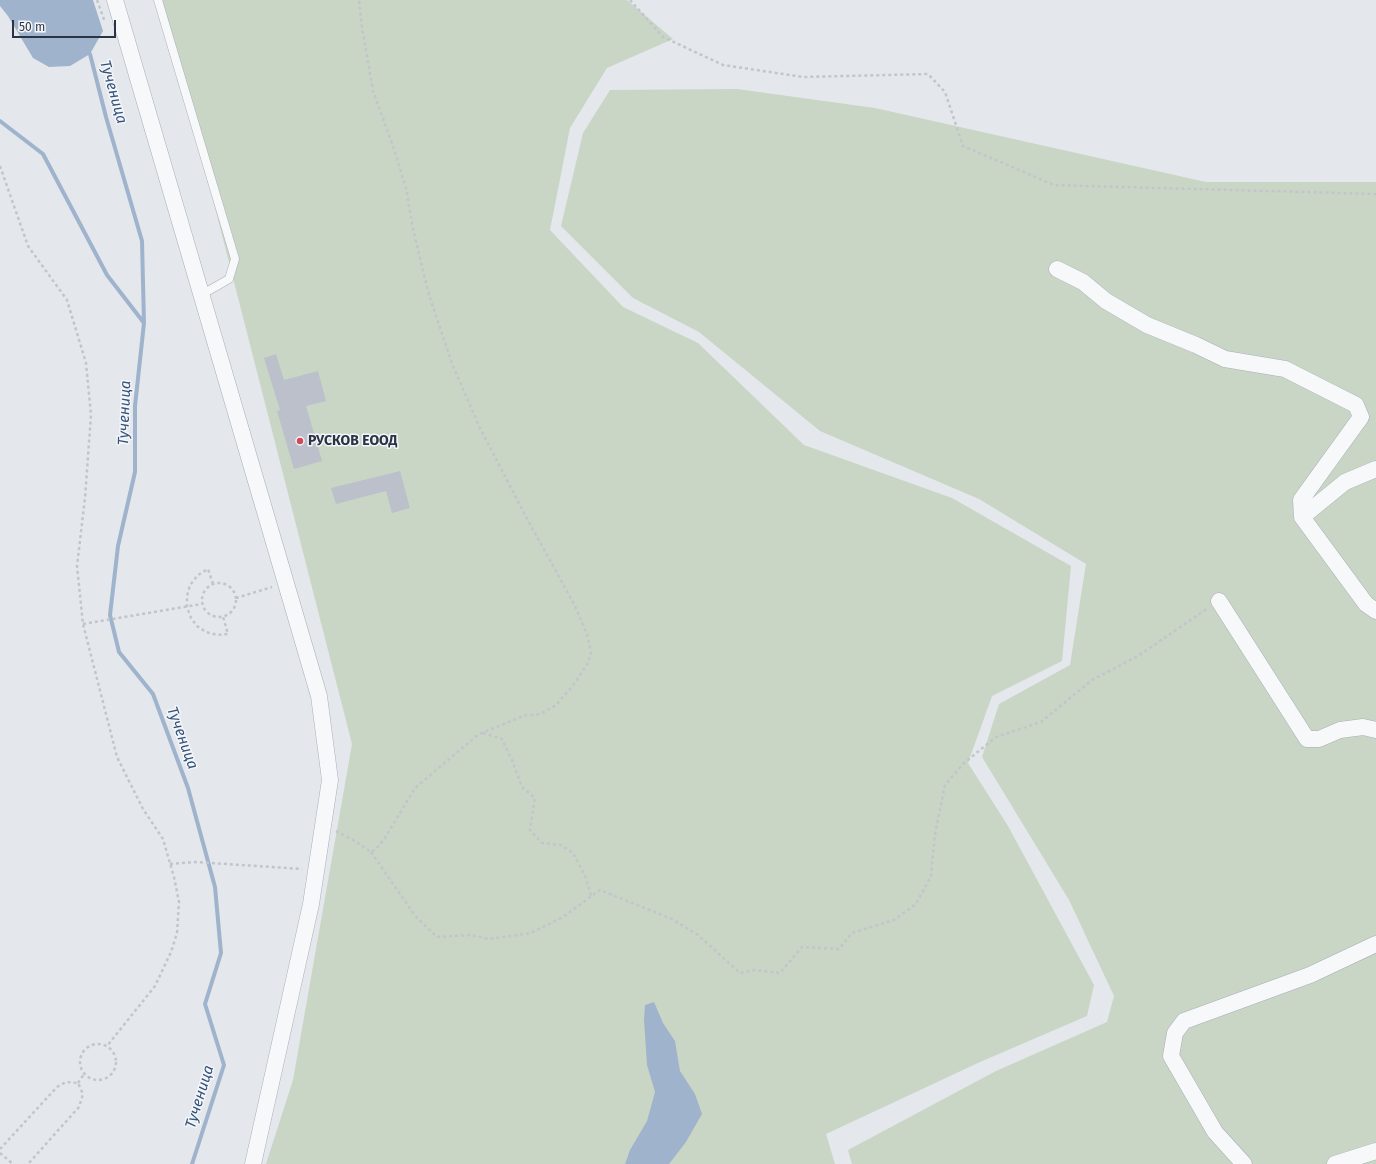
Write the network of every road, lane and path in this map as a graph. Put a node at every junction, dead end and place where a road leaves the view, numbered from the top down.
1 (115, 0) edge
2 (158, 0) edge
3 (359, 0) edge
4 (630, 0) edge
5 (0, 166) edge
6 (1376, 194) edge
7 (1057, 269) dead end
8 (201, 295) junction
9 (1376, 470) edge
10 (1302, 517) junction
11 (213, 584) junction
12 (270, 588) dead end
13 (236, 598) junction
14 (1219, 601) joint
15 (202, 604) junction
16 (187, 607) junction
17 (1376, 611) edge
18 (223, 617) junction
19 (83, 624) junction
20 (1376, 730) edge
21 (483, 732) junction
22 (323, 828) junction
23 (371, 852) junction
24 (170, 864) junction
25 (316, 870) junction
26 (591, 896) junction
27 (1376, 944) edge
28 (107, 1046) junction
29 (84, 1074) junction
30 (78, 1083) junction
31 (0, 1149) edge
32 (1376, 1151) edge
33 (0, 1153) edge
34 (12, 1164) edge
35 (28, 1164) edge
36 (253, 1164) edge
37 (1244, 1164) edge
38 (1335, 1164) edge

1 - 8 street
2 - 8 lane
3 - 21 path
4 - 6 path
5 - 19 path
7 - 10 street
8 - 22 street
9 - 10 street
10 - 17 street
11 - 13 path
11 - 15 path
11 - 16 path
12 - 13 path
13 - 18 path
14 - 20 street
14 - 26 path
15 - 16 path
15 - 18 path
16 - 18 path
16 - 19 path
19 - 24 path
21 - 23 path
21 - 26 path
22 - 23 path
22 - 25 street
23 - 26 path
24 - 25 path
24 - 28 path
25 - 36 street
27 - 37 street
28 - 29 path
28 - 29 path
29 - 30 path
30 - 31 path
30 - 35 path
32 - 38 street
33 - 34 path

